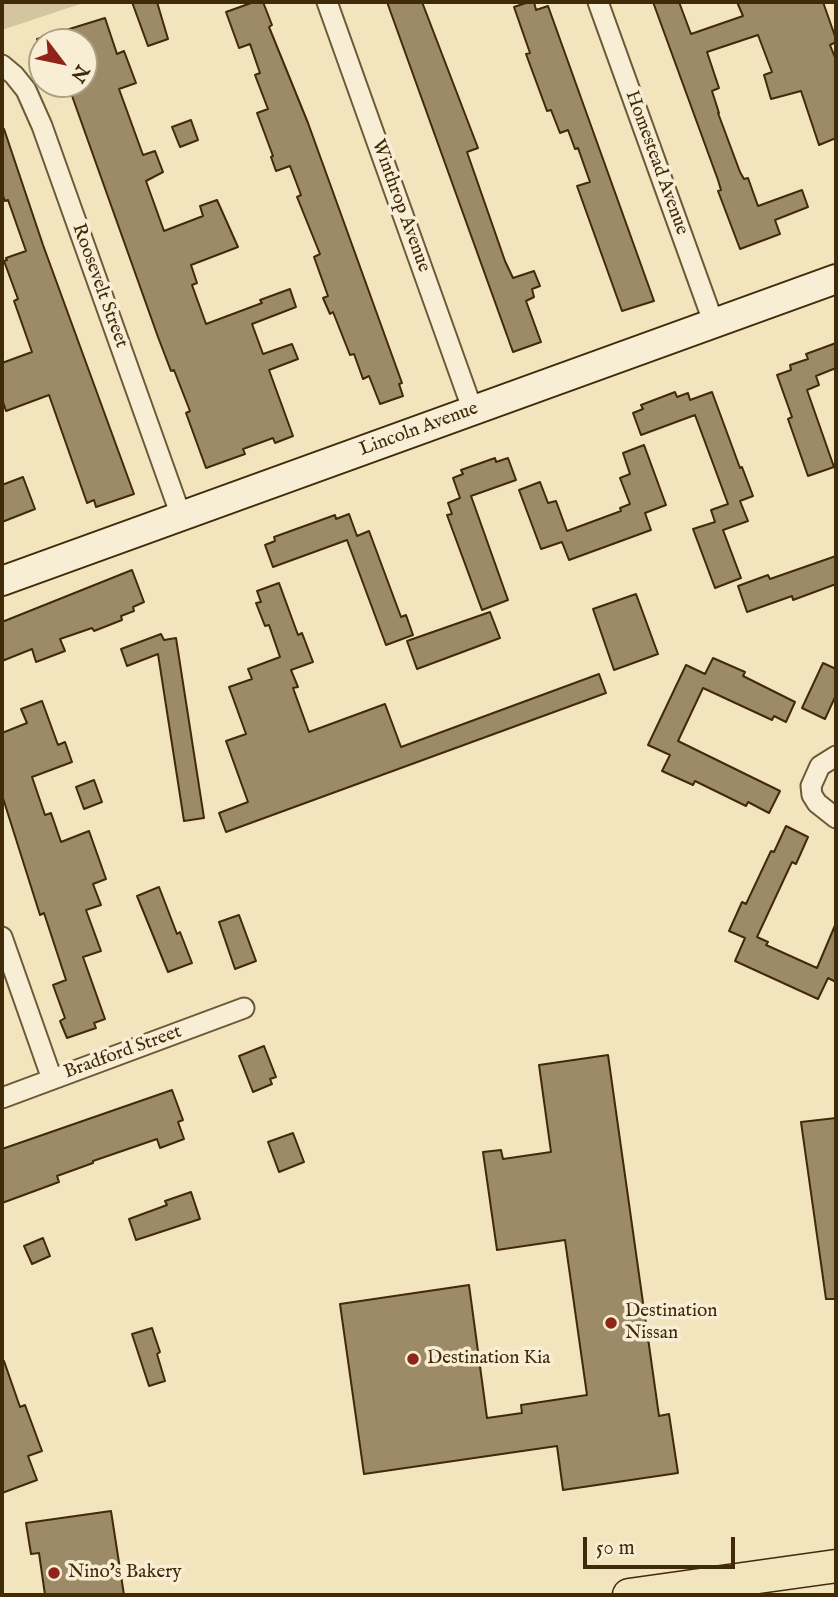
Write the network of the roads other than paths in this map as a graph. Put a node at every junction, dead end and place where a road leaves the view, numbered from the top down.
1 (327, 2) edge
2 (598, 2) edge
3 (2, 65) edge
4 (836, 279) edge
5 (714, 324) junction
6 (473, 411) junction
7 (181, 516) junction
8 (2, 582) edge
9 (836, 756) edge
10 (836, 817) edge
11 (2, 937) edge
12 (244, 1008) dead end
13 (52, 1079) junction
14 (2, 1098) edge
15 (836, 1566) edge
16 (674, 1593) edge
17 (629, 1595) edge

1 - 6 street, Winthrop Avenue
2 - 5 street, Homestead Avenue
3 - 7 street, Roosevelt Street
4 - 5 street, Lincoln Avenue
5 - 6 street, Lincoln Avenue
6 - 7 street, Lincoln Avenue
7 - 8 street, Lincoln Avenue
9 - 10 street
11 - 13 street
12 - 13 street, Bradford Street
13 - 14 street, Bradford Street
15 - 16 main road
16 - 17 main road

